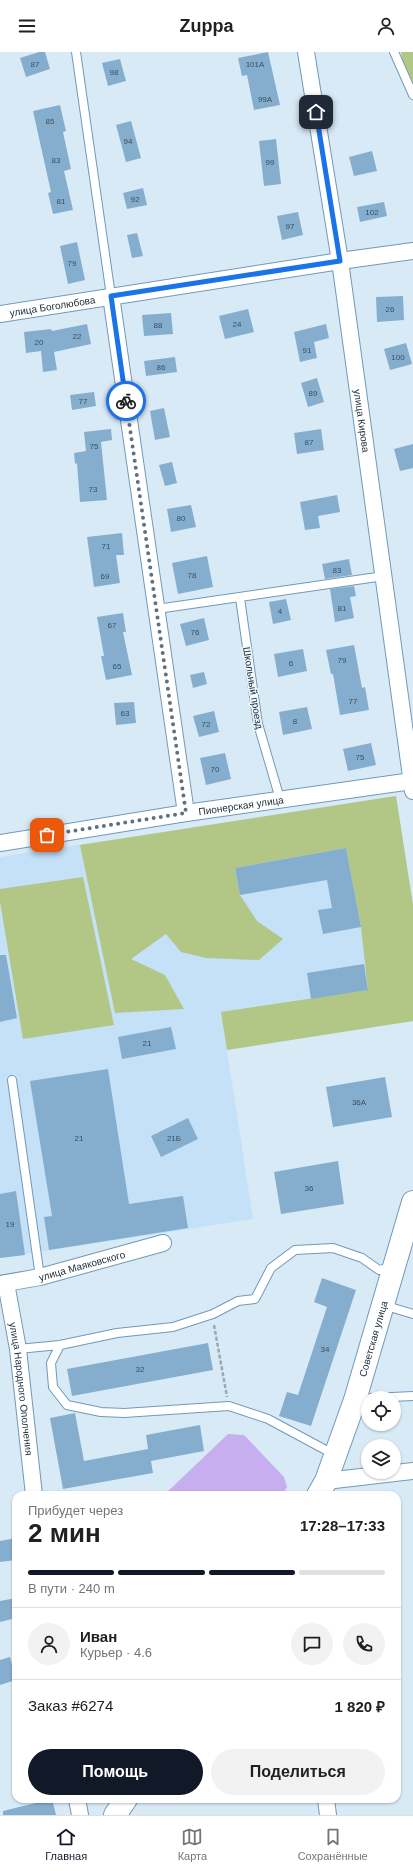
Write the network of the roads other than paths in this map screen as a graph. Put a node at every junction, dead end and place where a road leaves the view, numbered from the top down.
1 (76, 52) edge
2 (306, 52) edge
3 (394, 52) edge
4 (413, 95) edge
5 (413, 251) edge
6 (340, 261) junction
7 (111, 296) junction
8 (0, 314) edge
9 (384, 576) junction
10 (240, 598) junction
11 (157, 609) junction
12 (412, 786) edge
13 (280, 799) junction
14 (186, 813) junction
15 (0, 843) edge
16 (12, 1080) dead end
17 (412, 1211) edge
18 (162, 1243) dead end
19 (395, 1266) junction
20 (40, 1277) junction
21 (3, 1283) edge
22 (383, 1305) junction
23 (413, 1314) edge
24 (60, 1345) junction
25 (18, 1349) junction
26 (367, 1391) edge
27 (413, 1396) edge
28 (401, 1397) edge
29 (361, 1407) edge
30 (336, 1455) junction
31 (413, 1471) edge
32 (322, 1488) edge
33 (34, 1491) edge
34 (78, 1803) edge
35 (123, 1803) edge
36 (326, 1803) edge
37 (80, 1815) edge
38 (115, 1815) edge
39 (328, 1815) edge

1 - 7 lane
2 - 6 street, улица Кирова
3 - 4 lane
5 - 6 street, улица Боголюбова
6 - 7 street, улица Боголюбова
6 - 9 street, улица Кирова
7 - 8 street, улица Боголюбова
7 - 11 street
9 - 10 lane
9 - 12 street, улица Кирова
10 - 11 lane
10 - 13 lane, Школьный проезд
11 - 14 street
12 - 13 street, Пионерская улица
13 - 14 street, Пионерская улица
14 - 15 street, Пионерская улица
16 - 20 lane
17 - 19 main road, Советская улица
18 - 20 street, улица Маяковского
19 - 22 main road, Советская улица
19 - 24 lane
20 - 21 street, улица Маяковского
21 - 25 street, улица Народного Ополчения
22 - 23 lane
22 - 26 main road, Советская улица
24 - 25 lane
24 - 30 lane
25 - 33 street, улица Народного Ополчения
27 - 28 lane
29 - 30 main road, Советская улица
30 - 32 main road, Советская улица
31 - 32 street
34 - 37 street
35 - 38 main road
36 - 39 street

